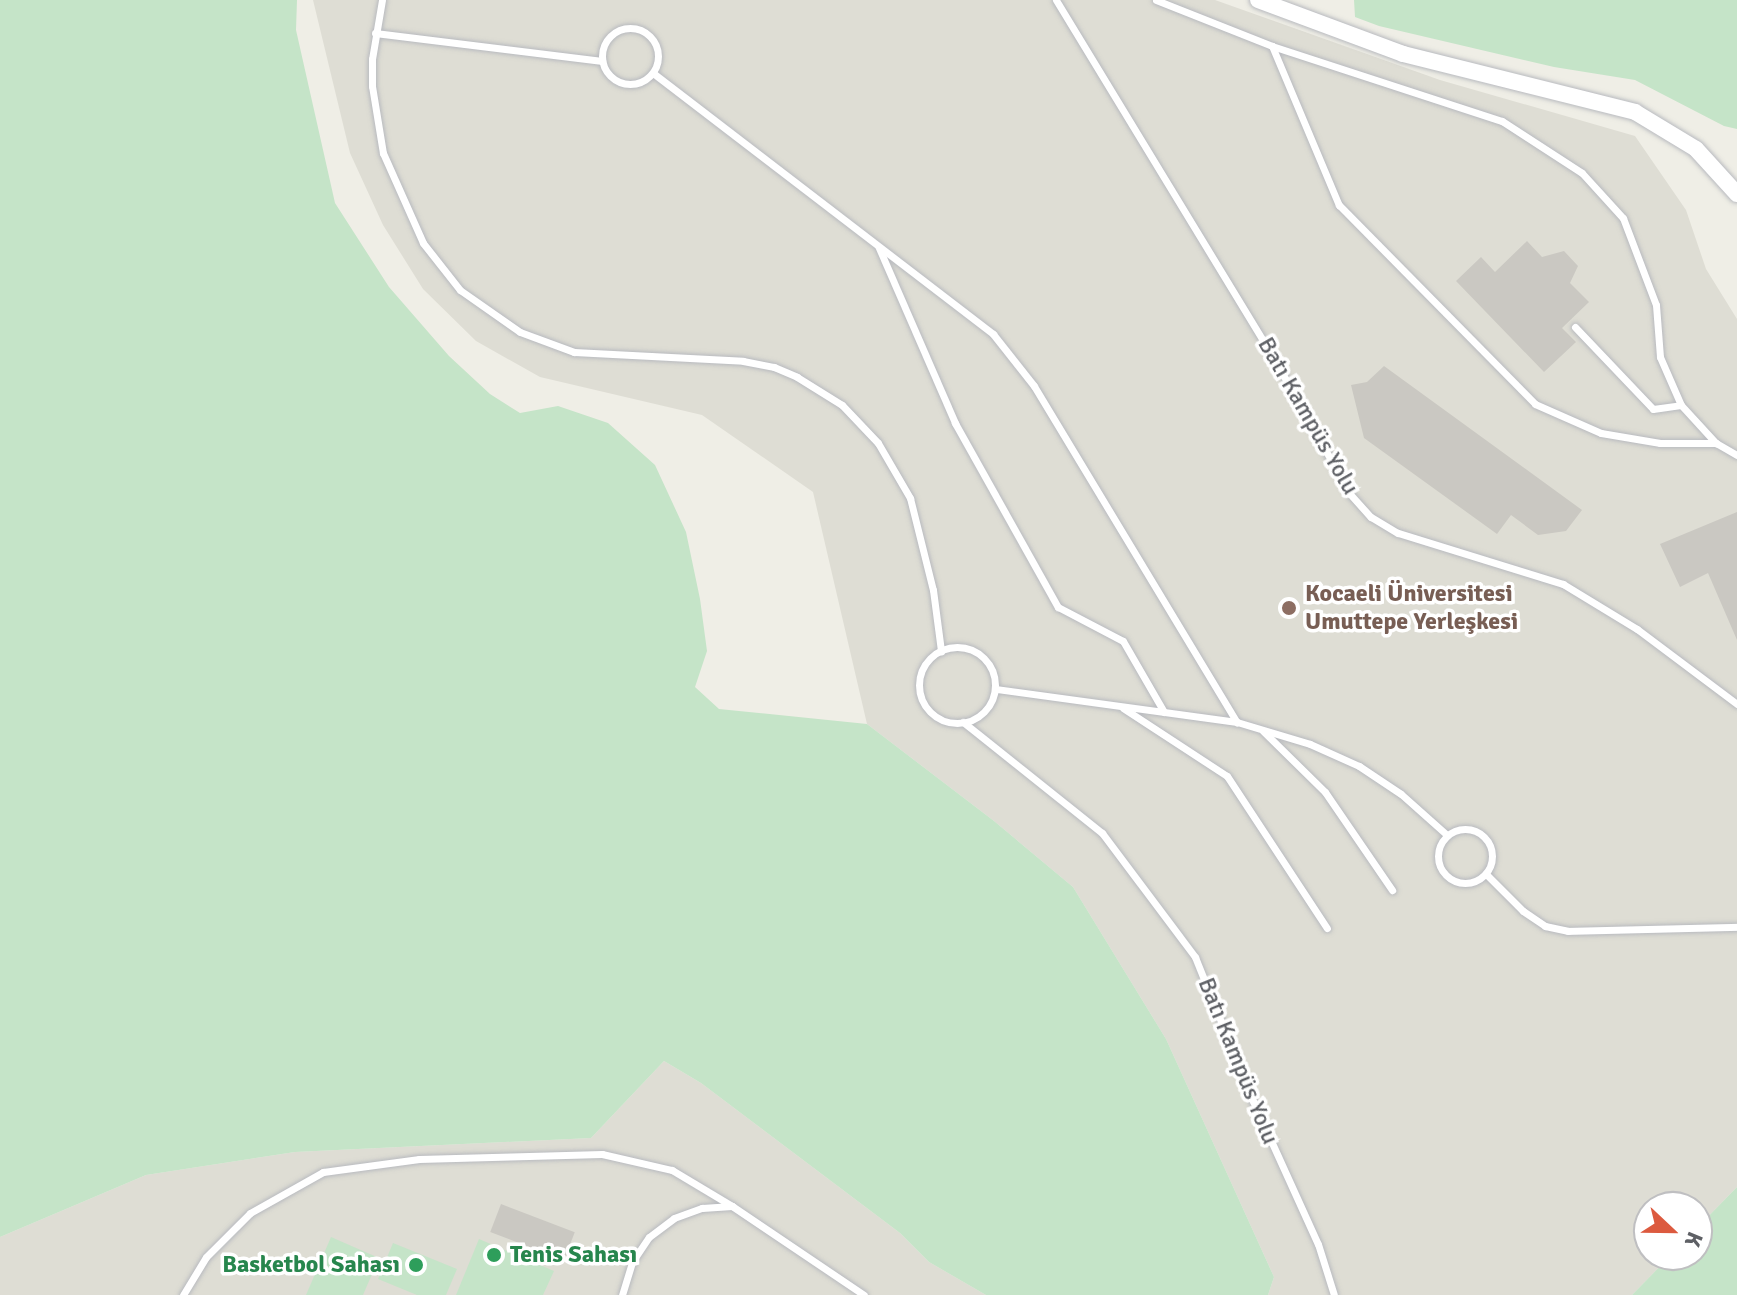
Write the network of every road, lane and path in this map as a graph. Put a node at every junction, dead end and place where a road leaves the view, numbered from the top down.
1 (382, 0) edge
2 (1056, 0) edge
3 (1156, 0) edge
4 (1258, 0) edge
5 (375, 33) junction
6 (1272, 46) junction
7 (602, 61) junction
8 (653, 73) junction
9 (1737, 194) edge
10 (878, 246) junction
11 (1575, 327) dead end
12 (1681, 405) junction
13 (1716, 443) junction
14 (1737, 455) edge
15 (941, 651) junction
16 (995, 689) junction
17 (1737, 704) edge
18 (1122, 707) junction
19 (1164, 712) junction
20 (963, 722) junction
21 (1237, 722) junction
22 (1261, 729) junction
23 (1447, 835) junction
24 (1486, 874) junction
25 (1392, 890) dead end
26 (1737, 927) edge
27 (1327, 928) dead end
28 (732, 1206) junction
29 (183, 1295) edge
30 (622, 1295) edge
31 (864, 1295) edge
32 (1334, 1295) edge

1 - 5 lane
2 - 17 lane, Batı Kampüs Yolu
3 - 6 lane
4 - 9 street
5 - 7 lane
5 - 15 lane
6 - 12 lane
6 - 13 lane
7 - 8 lane
7 - 8 lane
8 - 10 lane
10 - 19 lane
10 - 21 lane
11 - 12 lane
12 - 13 lane
13 - 14 lane
15 - 16 lane
15 - 20 lane, Batı Kampüs Yolu
16 - 18 lane
16 - 20 lane
18 - 19 lane
18 - 27 lane
19 - 21 lane
20 - 32 lane, Batı Kampüs Yolu
21 - 22 lane
22 - 23 lane
22 - 25 lane
23 - 24 lane
23 - 24 lane
24 - 26 lane
28 - 29 lane
28 - 30 lane
28 - 31 lane

